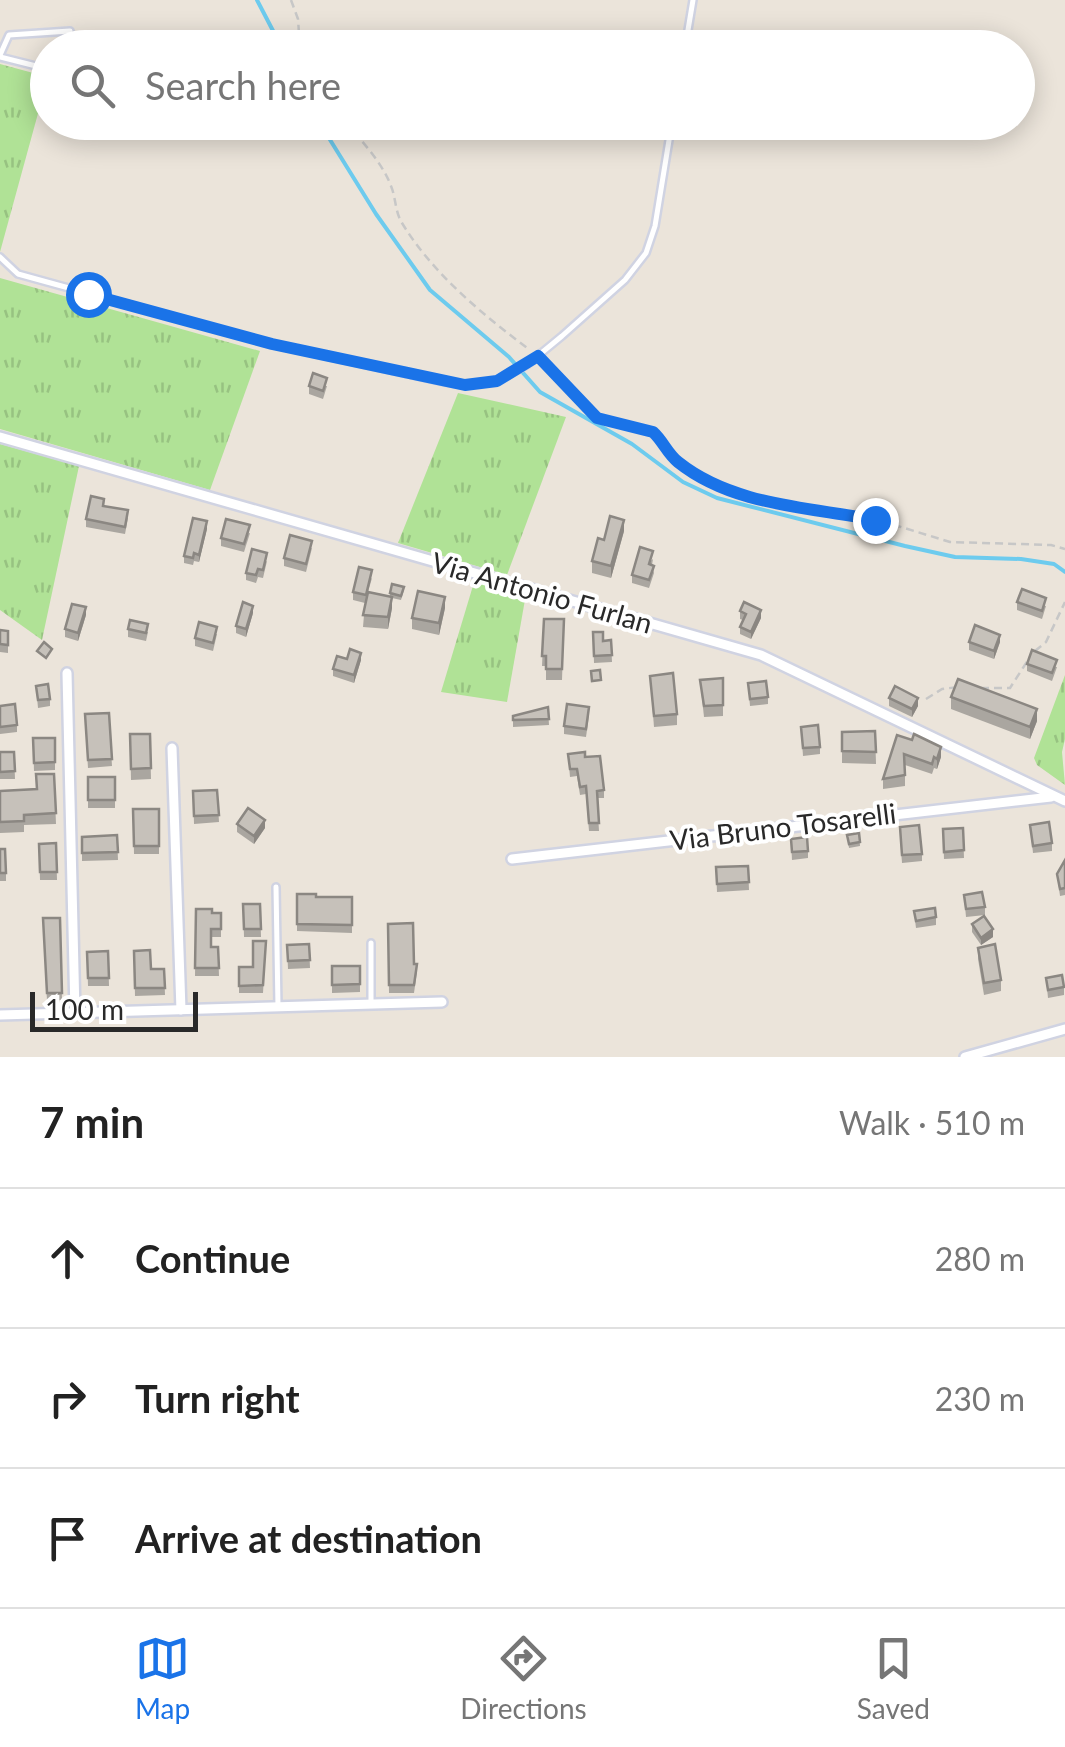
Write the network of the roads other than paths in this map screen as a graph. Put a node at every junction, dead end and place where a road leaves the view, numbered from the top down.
1 (693, 0) edge
2 (688, 30) edge
3 (30, 34) edge
4 (0, 56) edge
5 (30, 64) edge
6 (669, 140) edge
7 (0, 256) edge
8 (0, 437) edge
9 (67, 673) dead end
10 (172, 748) dead end
11 (1054, 796) junction
12 (1065, 801) edge
13 (512, 859) dead end
14 (276, 886) dead end
15 (370, 943) dead end
16 (442, 1002) dead end
17 (371, 1004) junction
18 (278, 1007) junction
19 (180, 1010) junction
20 (75, 1012) junction
21 (0, 1015) edge
22 (1065, 1029) edge
23 (964, 1057) edge

1 - 2 lane
3 - 4 lane
4 - 5 lane
6 - 7 lane
8 - 11 street, Via Antonio Furlan
9 - 20 street
10 - 19 street
11 - 12 street, Via Antonio Furlan
11 - 13 street, Via Bruno Tosarelli
14 - 18 lane
15 - 17 lane
16 - 17 street
17 - 18 street
18 - 19 street
19 - 20 street
20 - 21 street
22 - 23 street

